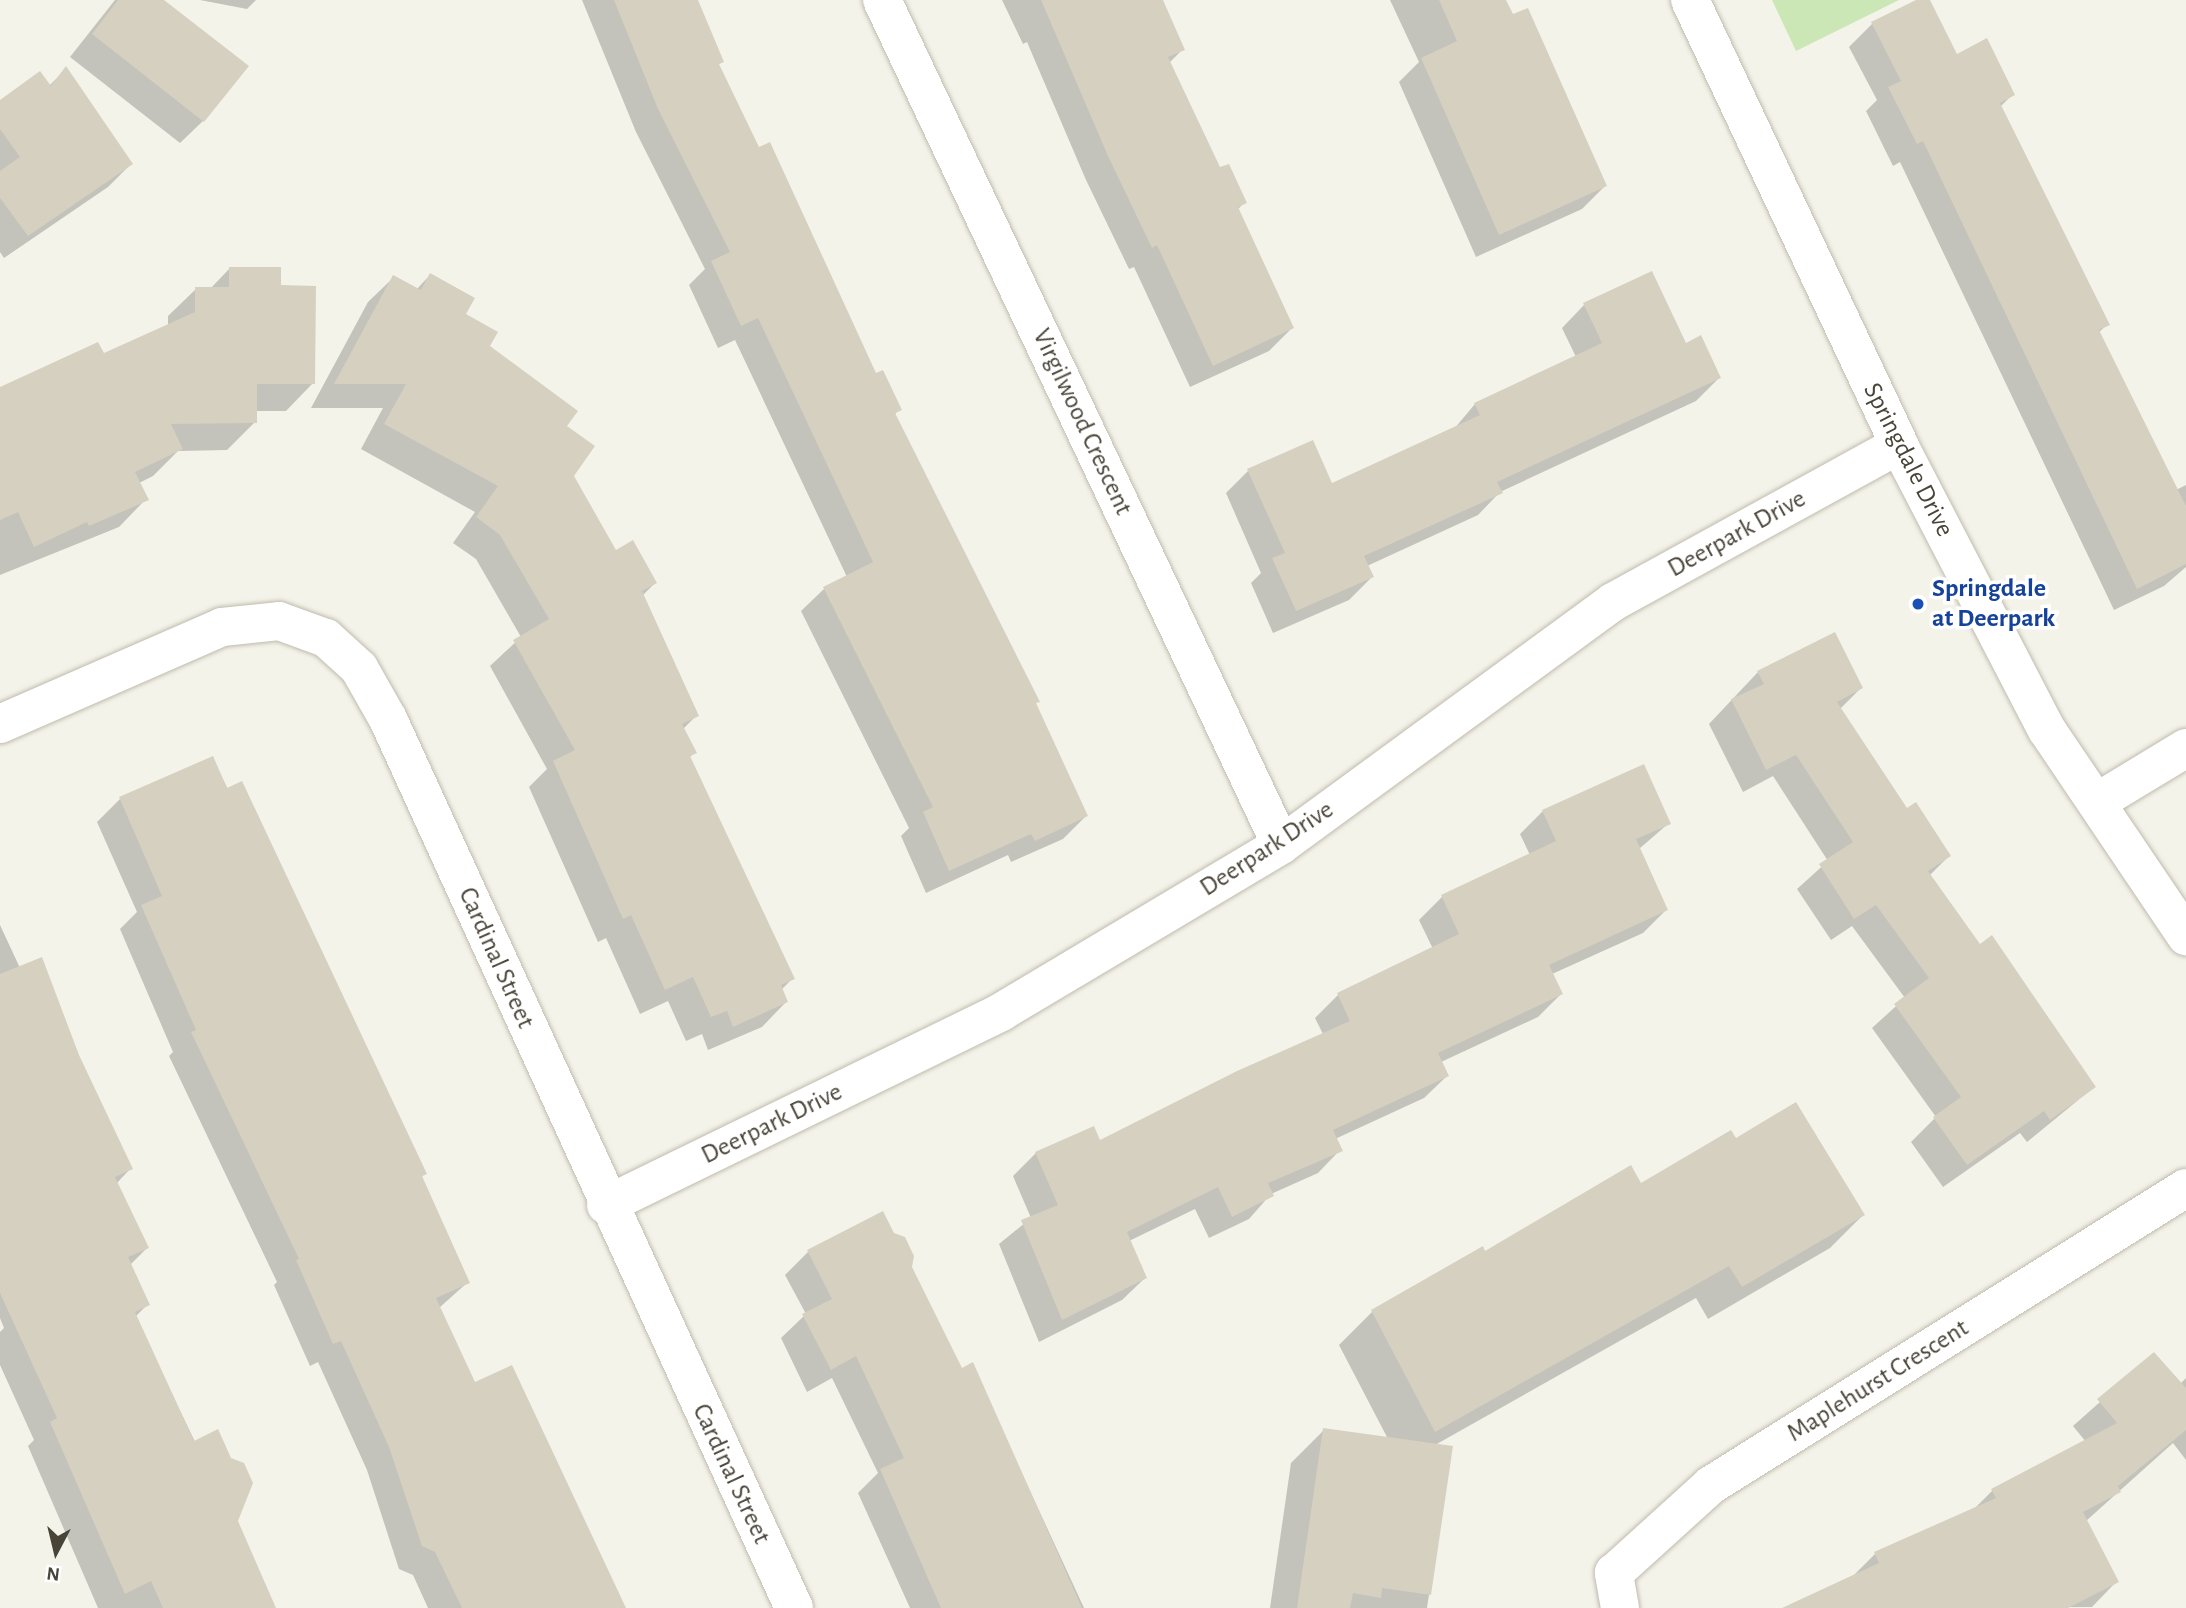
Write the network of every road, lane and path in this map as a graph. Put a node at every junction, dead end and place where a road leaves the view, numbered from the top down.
1 (882, 0) edge
2 (1690, 0) edge
3 (1899, 445) junction
4 (0, 724) edge
5 (2186, 748) edge
6 (2097, 802) junction
7 (1280, 845) junction
8 (2186, 936) edge
9 (2186, 1188) edge
10 (607, 1205) junction
11 (794, 1608) edge
12 (1620, 1608) edge

1 - 7 street, Virgilwood Crescent
2 - 3 street, Springdale Drive
3 - 6 street, Springdale Drive
3 - 7 street, Deerpark Drive
4 - 10 street, Cardinal Street
5 - 6 street
6 - 8 street, Springdale Drive
7 - 10 street, Deerpark Drive
9 - 12 street, Maplehurst Crescent
10 - 11 street, Cardinal Street

